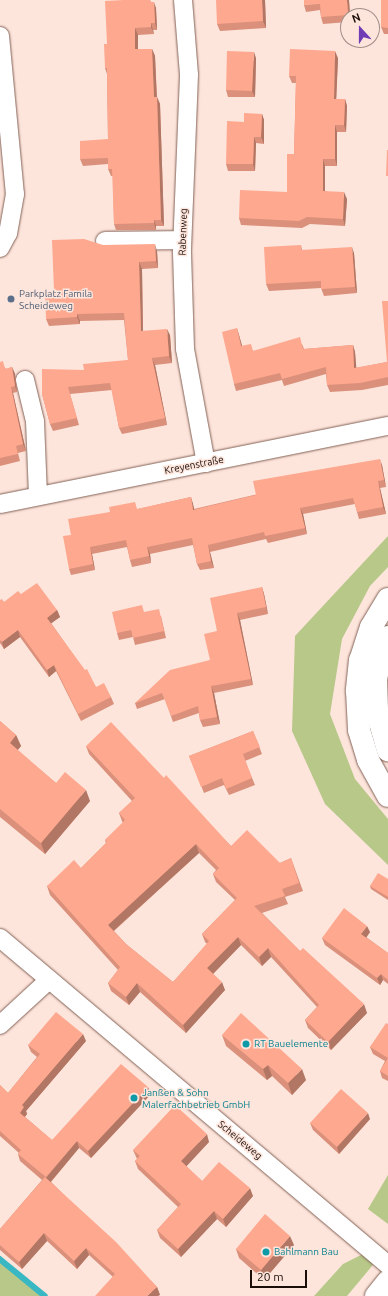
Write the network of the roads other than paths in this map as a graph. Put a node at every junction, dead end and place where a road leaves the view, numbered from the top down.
1 (183, 0) edge
2 (0, 36) edge
3 (182, 240) junction
4 (105, 242) dead end
5 (0, 248) edge
6 (25, 380) dead end
7 (388, 426) edge
8 (206, 463) junction
9 (38, 496) junction
10 (0, 504) edge
11 (388, 599) edge
12 (388, 637) edge
13 (388, 750) edge
14 (388, 796) edge
15 (0, 938) edge
16 (49, 980) junction
17 (0, 1025) edge
18 (388, 1265) edge
19 (388, 1281) edge
20 (376, 1296) edge

1 - 3 street, Rabenweg
2 - 5 street
3 - 4 street
3 - 8 street, Rabenweg
6 - 9 street
7 - 8 street, Kreyenstraße
8 - 9 street, Kreyenstraße
9 - 10 street, Kreyenstraße
11 - 14 highway
12 - 13 highway
15 - 16 street, Scheideweg
16 - 17 street
16 - 18 street, Scheideweg
19 - 20 highway

